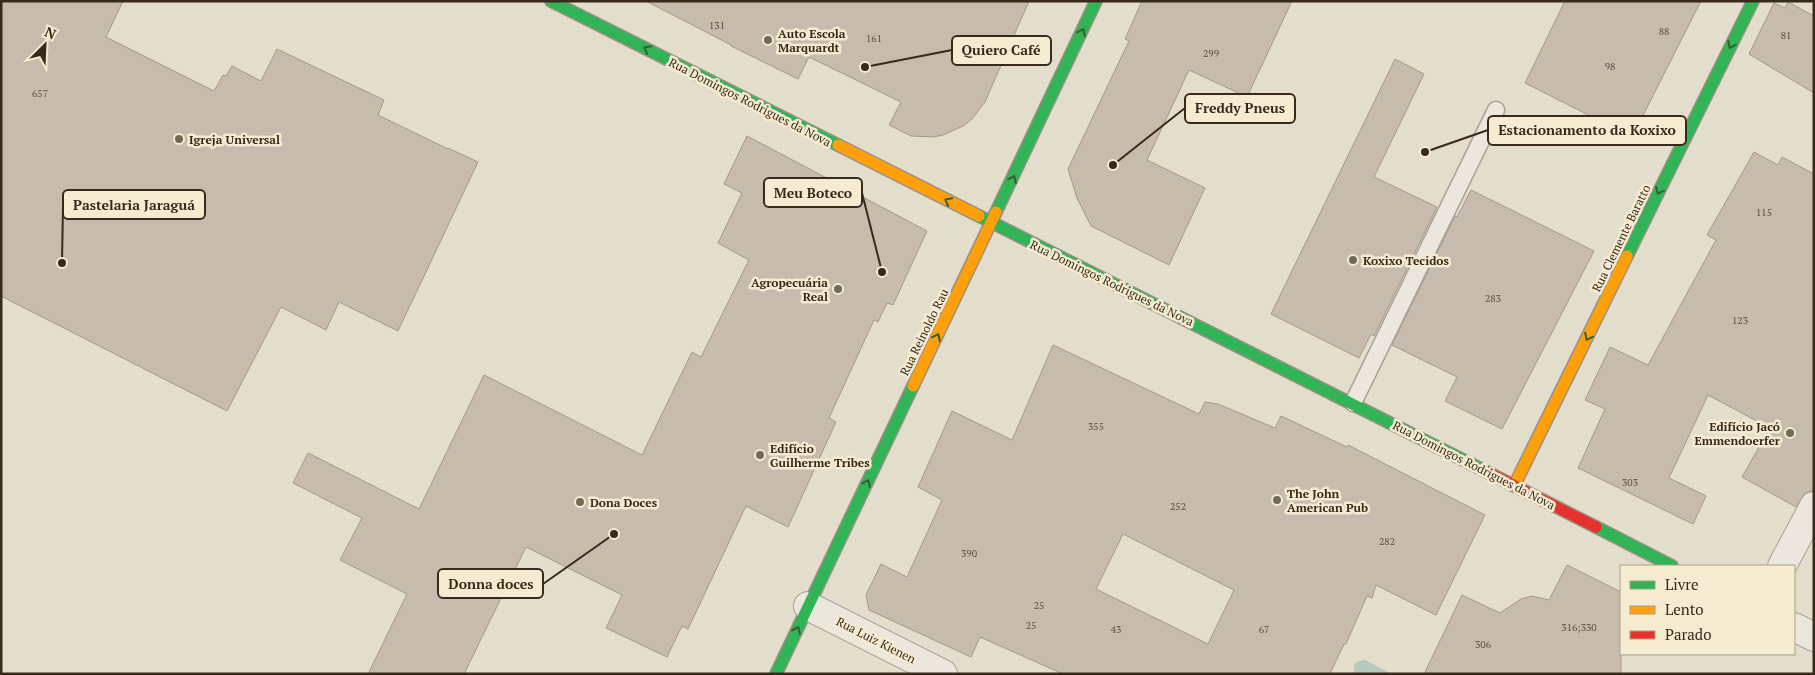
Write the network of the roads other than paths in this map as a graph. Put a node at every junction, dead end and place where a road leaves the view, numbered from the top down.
1 (551, 1) edge
2 (1096, 1) edge
3 (1752, 1) edge
4 (1496, 110) dead end
5 (992, 223) junction
6 (1352, 403) junction
7 (1514, 486) junction
8 (1814, 506) edge
9 (1670, 565) edge
10 (1783, 565) edge
11 (808, 606) junction
12 (1795, 628) edge
13 (1814, 637) edge
14 (776, 674) edge
15 (943, 674) edge

5 -> 1 street, Rua Domingos Rodrigues da Nova
5 -> 2 street, Rua Reinoldo Rau
3 -> 7 street, Rua Clemente Baratto
4 - 6 lane
5 - 6 street, Rua Domingos Rodrigues da Nova
11 -> 5 street, Rua Reinoldo Rau
6 - 7 street, Rua Domingos Rodrigues da Nova
7 - 9 street, Rua Domingos Rodrigues da Nova
8 - 10 street
14 -> 11 street, Rua Reinoldo Rau
11 - 15 street, Rua Luiz Kienen
12 - 13 street

